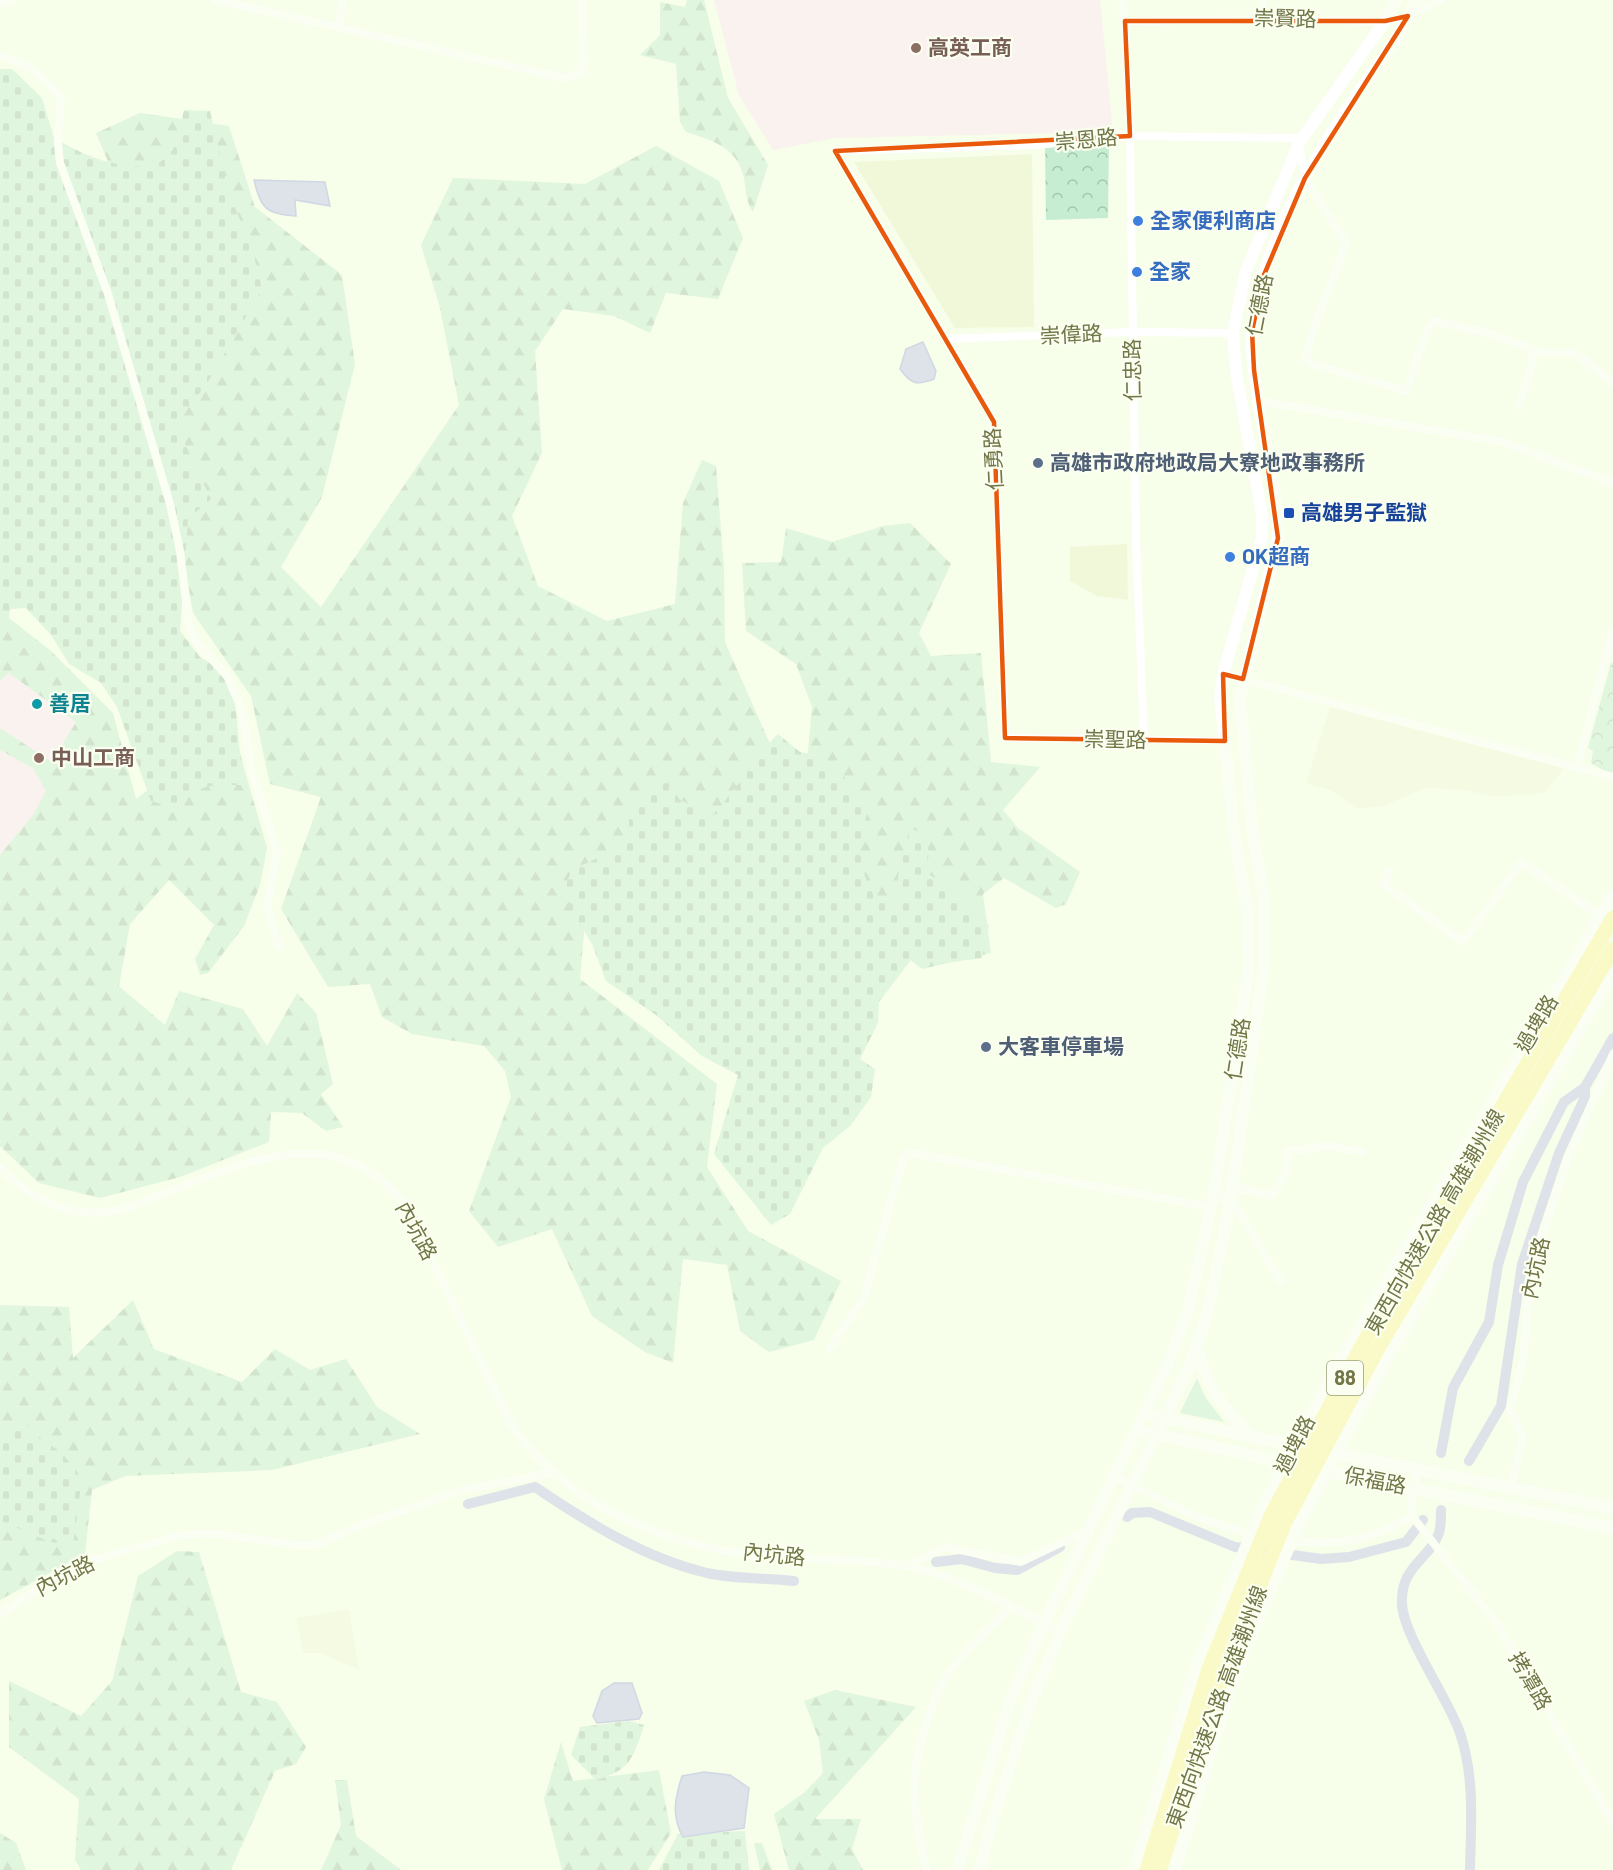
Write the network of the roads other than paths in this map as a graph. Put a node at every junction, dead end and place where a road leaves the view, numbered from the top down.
1 (13, 0) edge
2 (216, 0) edge
3 (342, 0) edge
4 (582, 0) edge
5 (1123, 0) edge
6 (1263, 0) edge
7 (1396, 0) edge
8 (1416, 0) edge
9 (1441, 0) edge
10 (0, 4) edge
11 (1408, 16) junction
12 (1264, 19) junction
13 (1125, 21) junction
14 (1385, 21) junction
15 (339, 27) junction
16 (0, 55) edge
17 (1130, 136) junction
18 (1299, 143) junction
19 (835, 152) joint
20 (1305, 178) junction
21 (1132, 332) junction
22 (1233, 333) junction
23 (945, 339) junction
24 (1531, 350) junction
25 (1613, 383) edge
26 (1259, 401) junction
27 (1519, 406) dead end
28 (1613, 483) edge
29 (1613, 630) edge
30 (1223, 674) junction
31 (1243, 680) junction
32 (1005, 738) joint
33 (1144, 740) junction
34 (1225, 741) junction
35 (1576, 767) junction
36 (1613, 777) edge
37 (1389, 871) dead end
38 (1613, 895) edge
39 (1607, 917) edge
40 (279, 947) dead end
41 (1613, 949) edge
42 (1613, 973) edge
43 (1613, 1054) edge
44 (1362, 1152) dead end
45 (0, 1168) edge
46 (1232, 1198) junction
47 (1212, 1203) junction
48 (1281, 1282) dead end
49 (1197, 1347) junction
50 (829, 1349) dead end
51 (1146, 1414) junction
52 (1166, 1419) junction
53 (1137, 1430) junction
54 (1158, 1435) junction
55 (1251, 1436) junction
56 (1294, 1445) junction
57 (1336, 1454) junction
58 (1285, 1463) junction
59 (1327, 1472) junction
60 (1418, 1472) junction
61 (551, 1473) junction
62 (1115, 1477) junction
63 (1133, 1486) junction
64 (1414, 1489) junction
65 (1510, 1489) junction
66 (1613, 1508) edge
67 (1413, 1518) junction
68 (1613, 1528) edge
69 (1090, 1529) junction
70 (1250, 1538) junction
71 (1291, 1544) junction
72 (907, 1566) junction
73 (1011, 1606) junction
74 (0, 1614) edge
75 (1044, 1623) junction
76 (1061, 1631) junction
77 (1613, 1822) edge
78 (927, 1870) edge
79 (957, 1870) edge
80 (980, 1870) edge
81 (1134, 1870) edge
82 (1147, 1870) edge
83 (1159, 1870) edge
84 (1175, 1870) edge

1 - 10 street
2 - 15 street
3 - 15 street
4 - 15 street
5 - 13 street, 仁忠路
6 - 12 street
7 - 14 street, 仁德路
8 - 11 street, 仁德路
9 - 11 street, 崇賢路
11 - 14 street, 崇賢路
11 - 20 street, 仁德路
12 - 13 street, 崇賢路
12 - 14 street, 崇賢路
13 - 17 street, 仁忠路
14 - 18 street, 仁德路
16 - 40 street
17 - 18 street, 崇恩路
17 - 19 street, 崇恩路
17 - 21 street, 仁忠路
18 - 20 street
18 - 22 street, 仁德路
19 - 23 street, 仁勇路
20 - 24 street
20 - 26 street, 仁德路
21 - 22 street, 崇偉路
21 - 23 street, 崇偉路
21 - 33 street, 仁忠路
22 - 30 street, 仁德路
23 - 32 street, 仁勇路
24 - 25 street
24 - 27 street
26 - 28 street
26 - 31 street, 仁德路
29 - 35 street
30 - 31 street
30 - 34 street, 仁德路
31 - 35 street
31 - 46 street, 仁德路
32 - 33 street, 崇聖路
33 - 34 street, 崇聖路
34 - 47 street, 仁德路
35 - 36 street
37 - 39 street
38 - 39 street, 過埤路
39 - 56 street, 過埤路
39 - 82 highway, 東西向快速公路 高雄潮州線 / 88
41 - 83 highway, 東西向快速公路 高雄潮州線 / 88
42 - 57 street, 過埤路
43 - 65 street, 內坑路
44 - 46 street
45 - 61 street, 內坑路
46 - 47 street
46 - 48 street
46 - 49 street, 仁德路
47 - 50 street
47 - 51 street, 仁德路
49 - 52 street, 仁德路
49 - 55 street
51 - 52 street, 保福路
51 - 53 street
52 - 54 street
52 - 55 street, 保福路
53 - 54 street, 保福路
53 - 62 street
54 - 58 street, 保福路
54 - 63 street
55 - 56 street, 保福路
56 - 57 street, 保福路
56 - 58 street, 過埤路
57 - 59 street, 過埤路
57 - 60 street, 保福路
58 - 59 street, 保福路
58 - 70 street, 過埤路
59 - 64 street, 保福路
59 - 71 street, 過埤路
60 - 64 street
60 - 65 street, 保福路
61 - 72 street, 內坑路
61 - 74 street, 內坑路
62 - 63 street
62 - 69 street
63 - 70 street
63 - 76 street
64 - 67 street
64 - 68 street, 保福路
65 - 66 street, 保福路
67 - 71 street
67 - 77 street, 拷潭路
69 - 72 street
69 - 75 street
70 - 71 street
70 - 81 street, 過埤路
71 - 84 street, 過埤路
72 - 73 street, 內坑路
73 - 75 street, 內坑路
73 - 78 street
75 - 76 street, 內坑路
75 - 79 street
76 - 80 street

